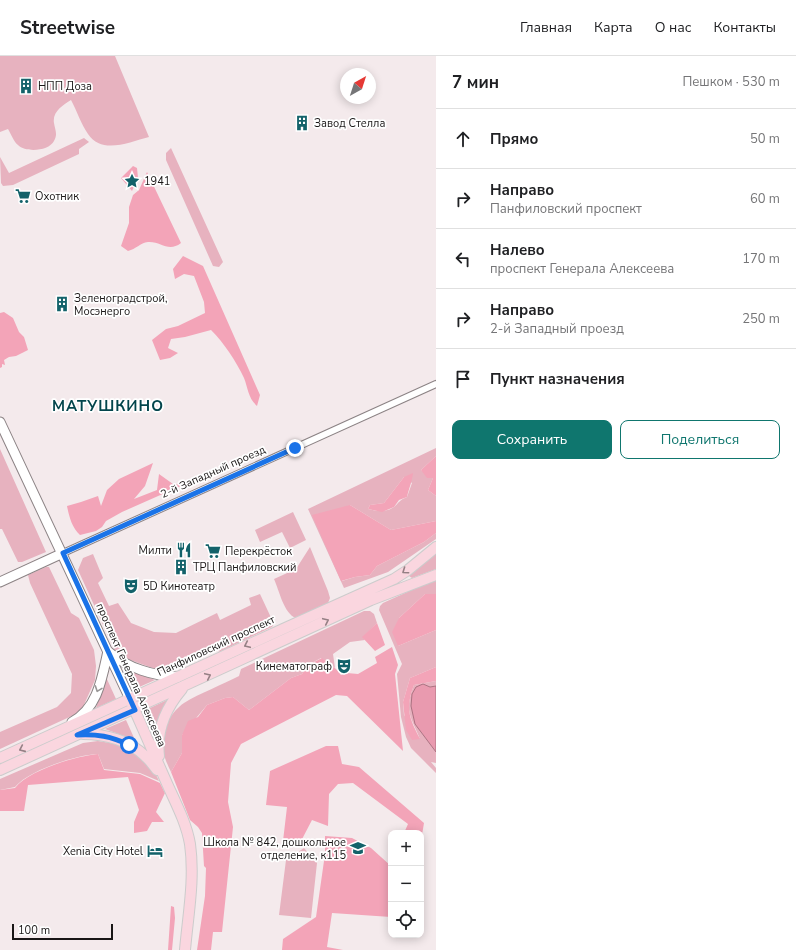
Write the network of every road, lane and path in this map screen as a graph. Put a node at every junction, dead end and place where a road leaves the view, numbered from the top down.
1 (436, 384) edge
2 (0, 422) edge
3 (436, 547) edge
4 (63, 553) junction
5 (436, 574) edge
6 (0, 582) edge
7 (108, 651) junction
8 (178, 677) junction
9 (184, 687) junction
10 (130, 699) junction
11 (135, 710) junction
12 (77, 735) junction
13 (44, 739) junction
14 (0, 758) edge
15 (0, 770) edge
16 (165, 780) junction
17 (185, 950) edge

1 - 4 street, 2-й Западный проезд
2 - 4 main road, проспект Генерала Алексеева
3 -> 8 main road, Панфиловский проспект
4 - 6 main road, 2-й Западный проезд
4 - 7 main road, проспект Генерала Алексеева
9 -> 5 main road
7 - 8 main road
7 - 10 main road, проспект Генерала Алексеева
7 -> 13 main road
8 - 10 main road, Панфиловский проспект
9 - 11 main road
9 - 16 main road
10 - 11 main road, проспект Генерала Алексеева
10 - 13 main road, Панфиловский проспект
11 - 12 main road
11 - 16 main road, проспект Генерала Алексеева
12 - 15 main road
12 - 16 main road
13 -> 14 main road, Панфиловский проспект
16 - 17 main road, проспект Генерала Алексеева

